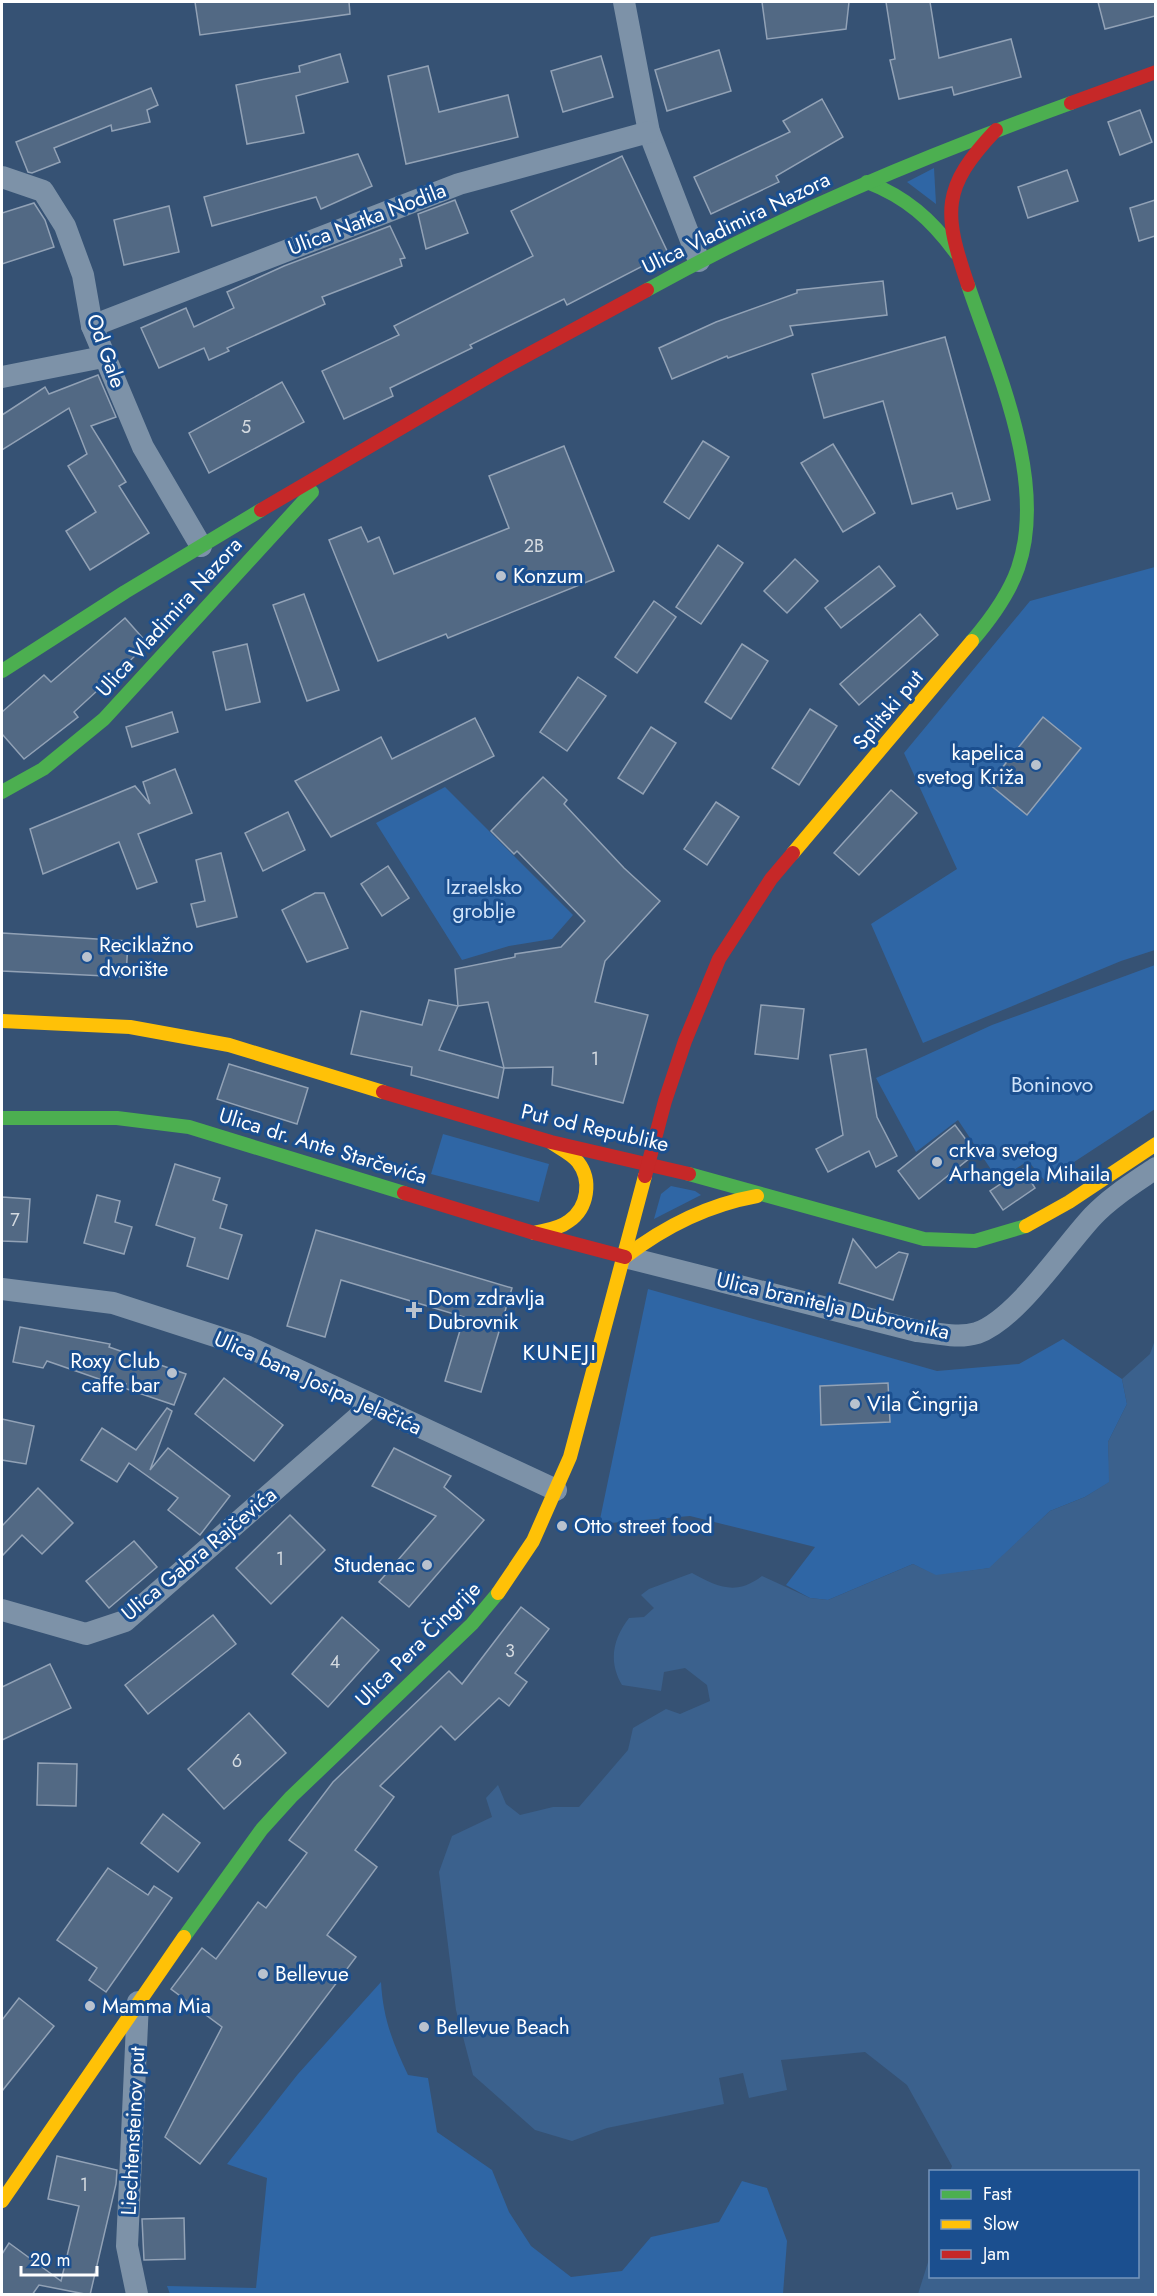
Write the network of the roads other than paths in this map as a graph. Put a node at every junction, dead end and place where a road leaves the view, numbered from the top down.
1 (624, 2) edge
2 (1155, 72) edge
3 (996, 130) junction
4 (649, 132) junction
5 (2, 177) edge
6 (867, 182) junction
7 (958, 256) junction
8 (699, 261) junction
9 (92, 326) junction
10 (104, 357) junction
11 (2, 377) edge
12 (355, 454) junction
13 (206, 553) junction
14 (2, 671) edge
15 (2, 792) edge
16 (2, 1021) edge
17 (2, 1118) edge
18 (551, 1142) junction
19 (1155, 1144) edge
20 (650, 1163) junction
21 (1155, 1168) edge
22 (764, 1196) junction
23 (534, 1233) junction
24 (625, 1257) junction
25 (2, 1290) edge
26 (372, 1405) junction
27 (556, 1490) junction
28 (2, 1610) edge
29 (138, 2002) junction
30 (2, 2201) edge
31 (137, 2295) edge

1 - 4 street
2 - 3 main road, Ulica Vladimira Nazora
3 - 6 main road, Ulica Vladimira Nazora
3 - 7 main road, Splitski put
4 - 8 street
4 - 9 street, Ulica Natka Nodila
5 - 9 street, Od Gale
6 - 7 main road, Splitski put
6 - 8 main road, Ulica Vladimira Nazora
7 - 20 main road, Splitski put
8 - 12 main road, Ulica Vladimira Nazora
9 - 10 street, Od Gale
10 - 11 street
10 - 13 street, Od Gale
12 - 13 main road, Ulica Vladimira Nazora
12 - 15 main road, Ulica Vladimira Nazora
13 - 14 main road, Ulica Vladimira Nazora
16 - 18 main road, Put od Republike
17 - 23 main road, Ulica dr. Ante Starčevića
18 - 20 main road, Put od Republike
18 - 23 main road
19 - 22 main road, Put od Republike
20 - 22 main road, Put od Republike
20 - 24 main road, Splitski put
21 - 24 street, Ulica branitelja Dubrovnika
22 - 24 main road
23 - 24 main road, Ulica dr. Ante Starčevića
24 - 27 main road, Ulica Pera Čingrije
25 - 26 street, Ulica bana Josipa Jelačića
26 - 27 street, Ulica bana Josipa Jelačića
26 - 28 street, Ulica Gabra Rajčevića
27 - 29 main road, Ulica Pera Čingrije
29 - 30 main road, Ulica Pera Čingrije
29 - 31 street, Liechtensteinov put

